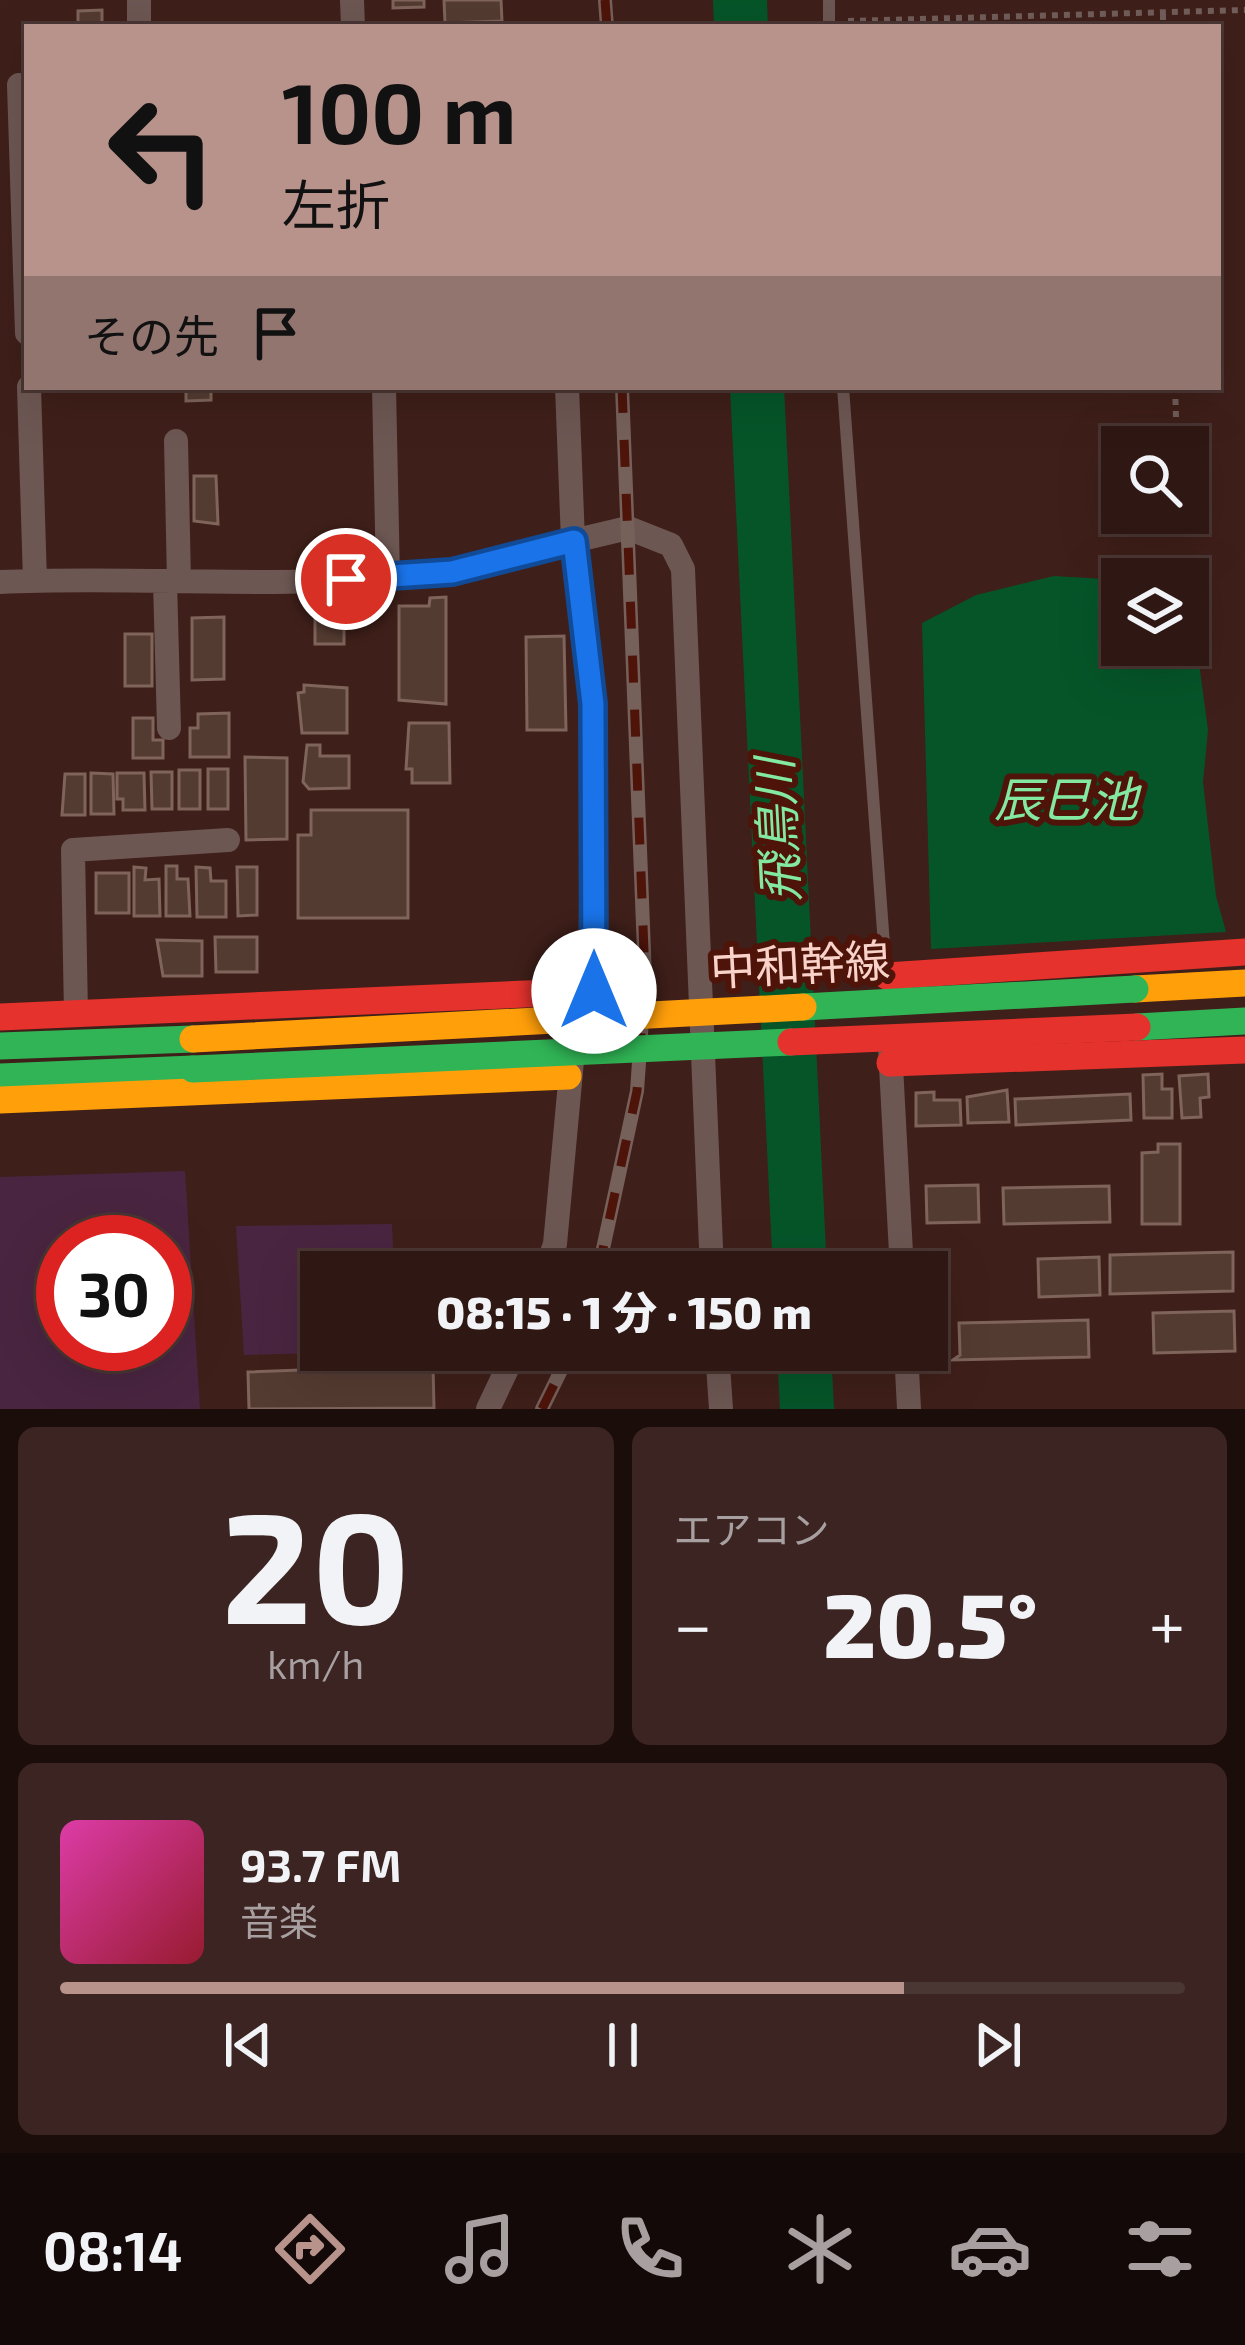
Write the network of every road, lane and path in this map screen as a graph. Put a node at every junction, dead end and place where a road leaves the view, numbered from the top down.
1 (1245, 10) edge
2 (1163, 14) junction
3 (1037, 17) junction
4 (856, 24) edge
5 (1037, 24) edge
6 (1163, 24) edge
7 (15, 83) edge
8 (24, 270) edge
9 (29, 390) edge
10 (384, 390) edge
11 (567, 390) edge
12 (843, 390) edge
13 (1175, 390) edge
14 (1177, 426) edge
15 (176, 442) dead end
16 (574, 541) junction
17 (388, 578) junction
18 (35, 581) junction
19 (172, 582) junction
20 (0, 583) edge
21 (170, 728) dead end
22 (228, 841) dead end
23 (1245, 952) edge
24 (886, 976) junction
25 (1245, 983) edge
26 (594, 991) junction
27 (76, 1014) junction
28 (0, 1017) edge
29 (1245, 1021) edge
30 (890, 1024) junction
31 (705, 1032) junction
32 (0, 1046) edge
33 (1245, 1049) edge
34 (890, 1063) junction
35 (568, 1076) junction
36 (0, 1077) edge
37 (0, 1100) edge
38 (552, 1251) edge
39 (711, 1251) edge
40 (901, 1251) edge
41 (506, 1371) edge
42 (718, 1371) edge
43 (907, 1371) edge
44 (488, 1409) edge
45 (721, 1409) edge
46 (909, 1409) edge

1 - 2 path
2 - 3 path
2 - 6 path
3 - 4 path
3 - 5 path
7 - 8 street
9 - 18 street
10 - 17 street
11 - 16 street
12 - 24 lane
13 - 14 path
15 - 19 street
16 - 17 street
16 - 26 street
16 - 31 street
17 - 19 street
18 - 19 street
18 - 20 street
19 - 21 street
22 - 27 street
23 - 24 main road
24 - 30 lane
25 - 32 main road, 中和幹線, bridge
26 - 27 main road
26 - 35 street
27 - 28 main road
29 - 36 main road, 中和幹線, bridge
30 - 31 main road
30 - 34 street
31 - 39 street
33 - 34 main road
34 - 40 street
35 - 37 main road
35 - 38 street
41 - 44 street
42 - 45 street
43 - 46 street

